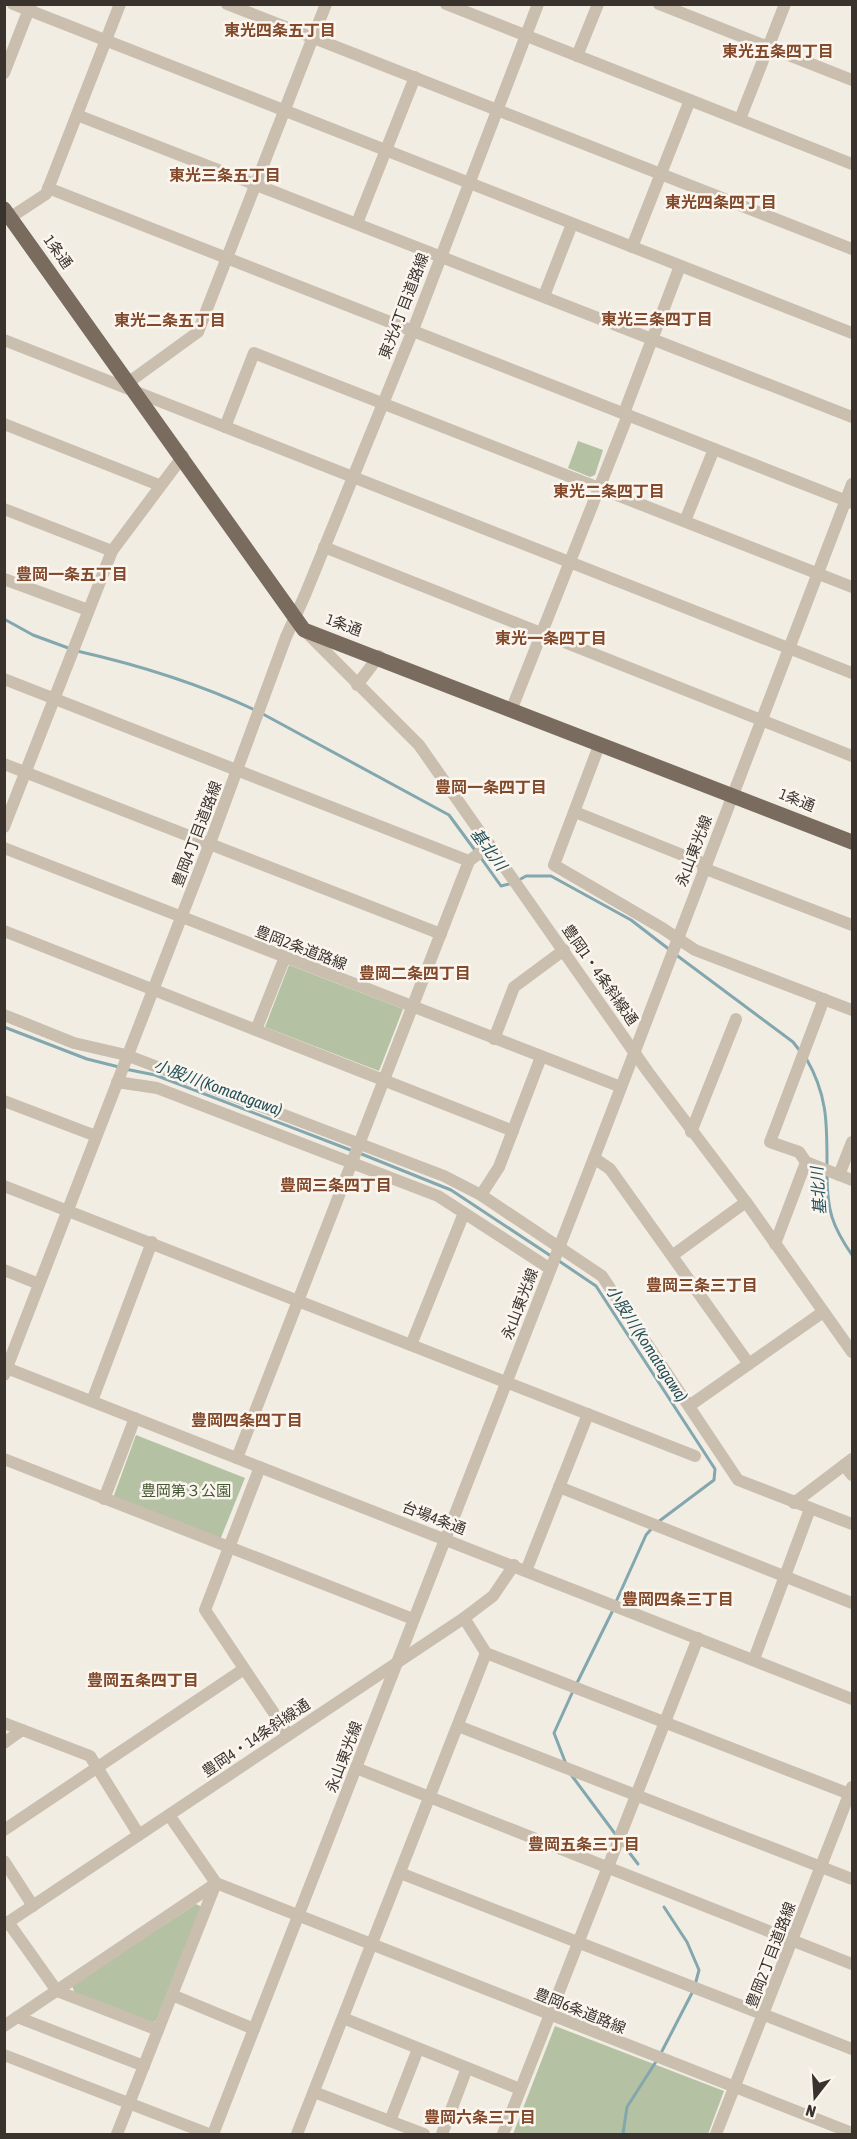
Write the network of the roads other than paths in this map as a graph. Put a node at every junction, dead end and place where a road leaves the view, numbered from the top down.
1 (13, 4) edge
2 (120, 4) edge
3 (227, 4) edge
4 (326, 4) edge
5 (446, 4) edge
6 (538, 4) edge
7 (598, 4) edge
8 (659, 4) edge
9 (785, 4) edge
10 (30, 8) edge
11 (676, 8) edge
12 (526, 36) junction
13 (313, 37) junction
14 (106, 41) junction
15 (768, 47) junction
16 (578, 56) junction
17 (4, 73) edge
18 (415, 77) junction
19 (852, 80) edge
20 (690, 100) junction
21 (496, 109) junction
22 (284, 111) junction
23 (77, 115) junction
24 (740, 119) junction
25 (385, 151) junction
26 (852, 164) edge
27 (661, 174) junction
28 (255, 184) junction
29 (468, 184) junction
30 (48, 188) junction
31 (8, 213) edge
32 (357, 223) junction
33 (572, 224) junction
34 (632, 247) junction
35 (852, 249) edge
36 (440, 256) junction
37 (227, 258) junction
38 (680, 266) junction
39 (544, 296) junction
40 (413, 330) junction
41 (852, 333) edge
42 (652, 338) junction
43 (4, 340) edge
44 (133, 387) junction
45 (383, 402) junction
46 (626, 414) junction
47 (852, 417) edge
48 (4, 424) edge
49 (225, 427) junction
50 (714, 448) junction
51 (183, 456) junction
52 (352, 476) junction
53 (852, 484) edge
54 (159, 485) junction
55 (599, 488) junction
56 (849, 502) edge
57 (4, 509) edge
58 (685, 521) junction
59 (324, 547) junction
60 (112, 551) junction
61 (570, 560) junction
62 (818, 573) junction
63 (4, 579) edge
64 (852, 587) edge
65 (88, 610) junction
66 (300, 623) junction
67 (542, 632) junction
68 (788, 649) junction
69 (379, 656) junction
70 (852, 673) edge
71 (4, 679) edge
72 (357, 685) junction
73 (54, 698) junction
74 (512, 708) junction
75 (761, 719) junction
76 (600, 743) junction
77 (852, 756) edge
78 (4, 764) edge
79 (238, 769) junction
80 (26, 773) junction
81 (733, 794) junction
82 (574, 812) junction
83 (4, 827) edge
84 (852, 842) edge
85 (210, 843) junction
86 (4, 848) edge
87 (479, 854) junction
88 (704, 866) junction
89 (181, 917) junction
90 (852, 925) edge
91 (4, 931) edge
92 (441, 934) junction
93 (675, 942) junction
94 (564, 950) junction
95 (285, 957) junction
96 (153, 990) junction
97 (824, 999) junction
98 (413, 1008) junction
99 (852, 1010) edge
100 (4, 1015) edge
101 (736, 1019) dead end
102 (256, 1030) junction
103 (494, 1039) junction
104 (634, 1051) junction
105 (541, 1056) junction
106 (125, 1058) junction
107 (118, 1078) junction
108 (384, 1080) junction
109 (621, 1088) junction
110 (4, 1101) edge
111 (513, 1131) junction
112 (691, 1132) junction
113 (96, 1136) junction
114 (852, 1142) edge
115 (355, 1153) junction
116 (594, 1158) junction
117 (806, 1162) junction
118 (837, 1174) junction
119 (852, 1180) edge
120 (4, 1186) edge
121 (481, 1195) junction
122 (746, 1202) junction
123 (68, 1210) junction
124 (464, 1213) junction
125 (152, 1242) junction
126 (776, 1244) junction
127 (558, 1247) junction
128 (673, 1255) junction
129 (551, 1266) junction
130 (4, 1270) edge
131 (39, 1284) junction
132 (298, 1301) junction
133 (823, 1312) junction
134 (849, 1339) edge
135 (411, 1345) junction
136 (852, 1352) edge
137 (749, 1364) junction
138 (5, 1370) edge
139 (506, 1382) junction
140 (92, 1401) junction
141 (688, 1406) junction
142 (588, 1414) junction
143 (135, 1418) junction
144 (694, 1455) dead end
145 (237, 1458) junction
146 (4, 1460) edge
147 (848, 1462) edge
148 (260, 1467) junction
149 (852, 1475) edge
150 (559, 1487) junction
151 (104, 1499) junction
152 (794, 1503) junction
153 (810, 1509) junction
154 (852, 1524) edge
155 (445, 1538) junction
156 (229, 1548) junction
157 (520, 1568) junction
158 (785, 1575) junction
159 (852, 1603) edge
160 (464, 1618) junction
161 (413, 1619) junction
162 (698, 1638) junction
163 (486, 1653) junction
164 (754, 1659) junction
165 (398, 1660) junction
166 (244, 1669) junction
167 (852, 1699) edge
168 (665, 1722) junction
169 (4, 1723) edge
170 (458, 1726) junction
171 (22, 1730) junction
172 (288, 1734) junction
173 (4, 1743) edge
174 (96, 1767) junction
175 (356, 1768) junction
176 (852, 1792) edge
177 (636, 1794) junction
178 (431, 1797) junction
179 (169, 1815) junction
180 (4, 1830) edge
181 (139, 1834) junction
182 (4, 1861) edge
183 (821, 1866) junction
184 (609, 1867) junction
185 (400, 1873) junction
186 (852, 1879) edge
187 (216, 1883) junction
188 (33, 1906) junction
189 (297, 1916) junction
190 (6, 1923) edge
191 (793, 1940) junction
192 (579, 1942) junction
193 (372, 1945) junction
194 (852, 1964) edge
195 (57, 1991) junction
196 (172, 1995) junction
197 (764, 2014) junction
198 (549, 2015) junction
199 (17, 2017) junction
200 (343, 2018) junction
201 (4, 2026) edge
202 (255, 2029) junction
203 (158, 2031) junction
204 (418, 2049) junction
205 (852, 2049) edge
206 (4, 2055) edge
207 (144, 2066) junction
208 (467, 2068) junction
209 (734, 2087) junction
210 (520, 2089) junction
211 (314, 2092) junction
212 (130, 2104) junction
213 (390, 2121) junction
214 (852, 2133) edge
215 (117, 2134) edge
216 (209, 2134) edge
217 (213, 2134) edge
218 (297, 2134) edge
219 (424, 2134) edge
220 (442, 2134) edge
221 (503, 2134) edge
222 (716, 2134) edge

1 - 10 street
2 - 14 street
3 - 13 street
4 - 13 street
5 - 12 street
6 - 12 street, 東光4丁目道路線
7 - 16 street
8 - 11 street
9 - 15 street
10 - 14 street
10 - 17 street
11 - 15 street
12 - 16 street
12 - 21 street, 東光4丁目道路線
13 - 18 street
13 - 22 street
14 - 22 street
14 - 23 street
15 - 19 street
15 - 24 street
16 - 20 street
18 - 21 street
18 - 25 street
20 - 24 street
20 - 27 street
21 - 27 street
21 - 29 street, 東光4丁目道路線
22 - 25 street
22 - 28 street
23 - 28 street
23 - 30 street
24 - 26 street
25 - 29 street
25 - 32 street
27 - 34 street
27 - 35 street
28 - 32 street
28 - 37 street
29 - 33 street
29 - 36 street, 東光4丁目道路線
30 - 31 street
30 - 37 street
31 - 44 main road, 1条通
32 - 36 street
33 - 34 street
33 - 39 street
34 - 38 street
36 - 39 street
36 - 40 street, 東光4丁目道路線
37 - 40 street
37 - 44 street
38 - 41 street
38 - 42 street
39 - 42 street
40 - 45 street, 東光4丁目道路線
40 - 46 street
42 - 46 street
42 - 47 street
43 - 44 street
44 - 49 street
44 - 51 main road, 1条通
45 - 49 street
45 - 52 street, 東光4丁目道路線
45 - 55 street
46 - 50 street
46 - 55 street
48 - 54 street
49 - 52 street
50 - 56 street
50 - 58 street
51 - 54 street
51 - 66 main road, 1条通
52 - 59 street, 東光4丁目道路線
52 - 61 street
53 - 56 street, 永山東光線
54 - 60 street
55 - 58 street
55 - 61 street
56 - 62 street, 永山東光線
57 - 60 street
58 - 62 street
59 - 66 street, 東光4丁目道路線
59 - 67 street
60 - 65 street
61 - 67 street
61 - 68 street
62 - 64 street
62 - 68 street, 永山東光線
63 - 65 street
65 - 73 street
66 - 69 main road, 1条通
66 - 72 street, 豊岡1・4条斜線通
66 - 79 street, 豊岡4丁目道路線
67 - 74 street
67 - 75 street
68 - 70 street
68 - 75 street, 永山東光線
69 - 72 street
69 - 74 main road, 1条通
71 - 73 street
72 - 87 street, 豊岡1・4条斜線通
73 - 79 street
73 - 80 street
74 - 76 main road, 1条通
75 - 77 street
75 - 81 street, 永山東光線
76 - 81 main road, 1条通
76 - 82 street
78 - 80 street
79 - 85 street, 豊岡4丁目道路線
79 - 87 street
80 - 83 street
80 - 85 street
81 - 84 main road, 1条通
81 - 88 street, 永山東光線
82 - 88 street
82 - 93 street
85 - 89 street, 豊岡4丁目道路線
85 - 92 street
86 - 89 street, 豊岡2条道路線
87 - 92 street
87 - 94 street, 豊岡1・4条斜線通
88 - 90 street
88 - 93 street, 永山東光線
89 - 95 street, 豊岡2条道路線
89 - 96 street, 豊岡4丁目道路線
91 - 96 street
92 - 98 street
93 - 97 street
93 - 104 street, 永山東光線
94 - 103 street
94 - 104 street, 豊岡1・4条斜線通
95 - 98 street, 豊岡2条道路線
95 - 102 street
96 - 102 street
96 - 106 street, 豊岡4丁目道路線
97 - 99 street
97 - 117 street
98 - 103 street, 豊岡2条道路線
98 - 108 street
100 - 106 street
101 - 112 street
102 - 108 street
103 - 105 street, 豊岡2条道路線
104 - 109 street, 永山東光線
104 - 112 street, 豊岡1・4条斜線通
105 - 109 street, 豊岡2条道路線
105 - 111 street
106 - 107 street, 豊岡4丁目道路線
106 - 115 street
107 - 113 street
107 - 115 street
108 - 111 street
108 - 115 street
109 - 116 street, 永山東光線
110 - 113 street
111 - 121 street
112 - 122 street, 豊岡1・4条斜線通
113 - 123 street
114 - 118 street
115 - 121 street
115 - 124 street
115 - 132 street
116 - 127 street, 永山東光線
116 - 128 street
117 - 118 street
117 - 126 street
118 - 119 street
120 - 123 street
121 - 127 street
122 - 126 street, 豊岡1・4条斜線通
122 - 128 street
123 - 125 street
123 - 131 street
124 - 129 street
124 - 135 street
125 - 132 street
125 - 140 street
126 - 133 street, 豊岡1・4条斜線通
127 - 129 street, 永山東光線
127 - 141 street
128 - 137 street
129 - 139 street, 永山東光線
130 - 131 street
131 - 138 street
132 - 135 street
132 - 145 street
133 - 134 street, 豊岡1・4条斜線通
133 - 137 street
134 - 136 street, 豊岡1・4条斜線通
135 - 139 street
137 - 141 street
138 - 140 street, 台場4条通
139 - 142 street
139 - 155 street, 永山東光線
140 - 143 street, 台場4条通
141 - 152 street
142 - 144 street
142 - 150 street, 豊岡4・14条斜線通
143 - 145 street, 台場4条通
143 - 151 street
145 - 148 street, 台場4条通
146 - 151 street
147 - 149 street
147 - 152 street
148 - 155 street, 台場4条通
148 - 156 street
150 - 157 street, 豊岡4・14条斜線通
150 - 158 street
151 - 156 street
152 - 153 street
153 - 154 street
153 - 158 street
155 - 157 street, 台場4条通
155 - 161 street, 永山東光線
156 - 161 street
156 - 166 street
157 - 160 street, 豊岡4・14条斜線通
157 - 162 street, 台場4条通
158 - 159 street
158 - 164 street
160 - 163 street
160 - 165 street, 豊岡4・14条斜線通
161 - 165 street, 永山東光線
162 - 164 street, 台場4条通
162 - 168 street
163 - 168 street
163 - 170 street
164 - 167 street, 台場4条通
165 - 172 street, 豊岡4・14条斜線通
165 - 175 street, 永山東光線
166 - 172 street
166 - 174 street
168 - 176 street
168 - 177 street
169 - 171 street
170 - 177 street
170 - 178 street
171 - 173 street
171 - 174 street
172 - 179 street, 豊岡4・14条斜線通
174 - 180 street
174 - 181 street
175 - 178 street
175 - 189 street, 永山東光線
176 - 183 street, 豊岡2丁目道路線
177 - 183 street
177 - 184 street
178 - 184 street
178 - 185 street
179 - 181 street, 豊岡4・14条斜線通
179 - 187 street
181 - 188 street, 豊岡4・14条斜線通
182 - 188 street
183 - 186 street
183 - 191 street, 豊岡2丁目道路線
184 - 191 street
184 - 192 street
185 - 192 street
185 - 193 street
187 - 189 street, 豊岡6条道路線
187 - 195 street
187 - 196 street
188 - 190 street, 豊岡4・14条斜線通
189 - 193 street, 豊岡6条道路線
189 - 202 street, 永山東光線
190 - 195 street
191 - 194 street
191 - 197 street, 豊岡2丁目道路線
192 - 197 street
192 - 198 street
193 - 198 street, 豊岡6条道路線
193 - 200 street
195 - 199 street
195 - 203 street
196 - 202 street
196 - 203 street
197 - 205 street
197 - 209 street, 豊岡2丁目道路線
198 - 209 street, 豊岡6条道路線
198 - 210 street
199 - 201 street
199 - 207 street
200 - 204 street
200 - 211 street
202 - 217 street, 永山東光線
203 - 207 street
204 - 208 street
204 - 213 street
206 - 212 street
207 - 212 street
208 - 210 street
208 - 220 street
209 - 214 street, 豊岡6条道路線
209 - 222 street, 豊岡2丁目道路線
210 - 221 street
211 - 213 street
211 - 218 street
212 - 215 street
212 - 216 street
213 - 219 street

